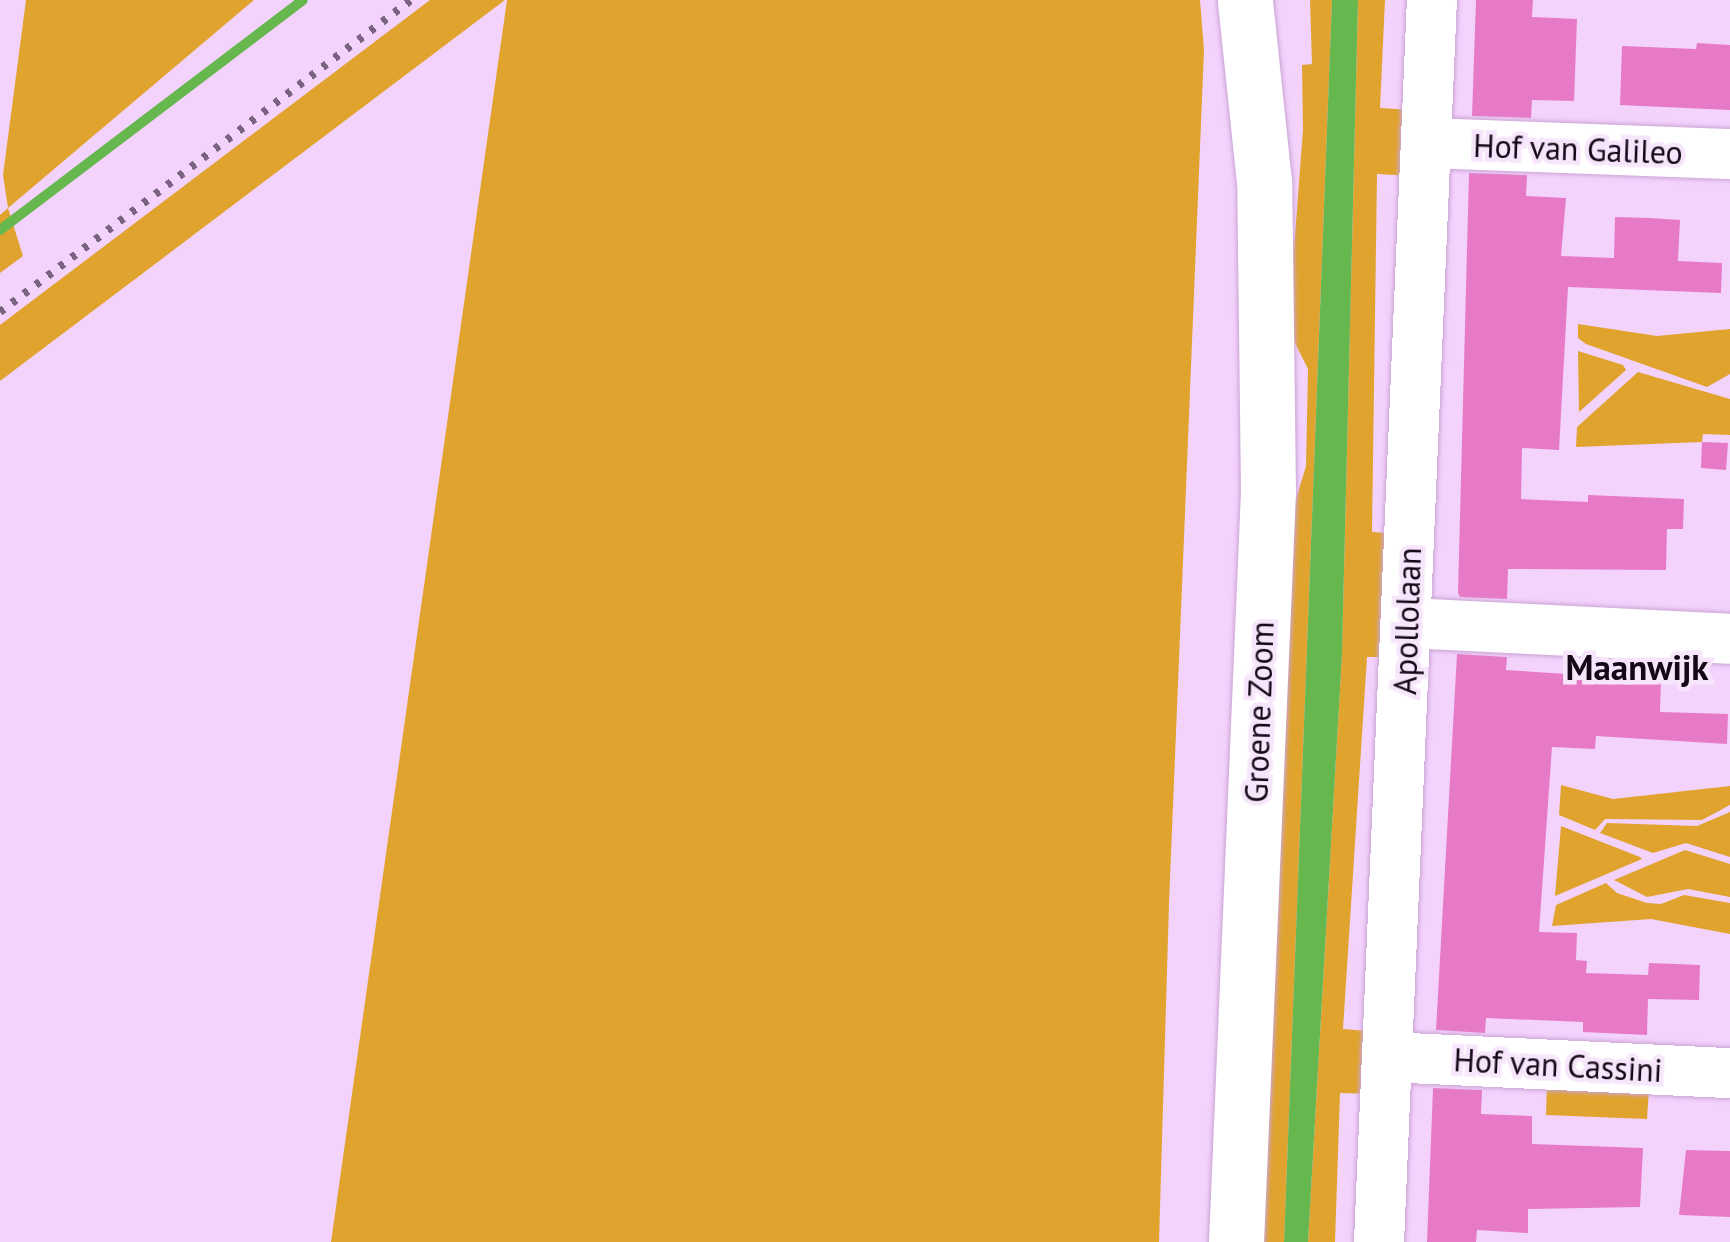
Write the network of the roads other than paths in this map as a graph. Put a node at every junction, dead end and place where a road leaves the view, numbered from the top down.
1 (1245, 0) edge
2 (1283, 0) edge
3 (1432, 0) edge
4 (1426, 143) junction
5 (1730, 154) edge
6 (1264, 182) junction
7 (1408, 622) junction
8 (1730, 639) edge
9 (1387, 1057) junction
10 (1730, 1073) edge
11 (1236, 1242) edge
12 (1379, 1242) edge

1 - 6 main road, Groene Zoom
2 - 6 main road, Groene Zoom
3 - 4 street, Apollolaan
4 - 5 street, Hof van Galileo
4 - 7 street, Apollolaan
6 - 11 main road, Groene Zoom
7 - 8 street
7 - 9 street, Apollolaan
9 - 10 street, Hof van Cassini
9 - 12 street, Apollolaan

